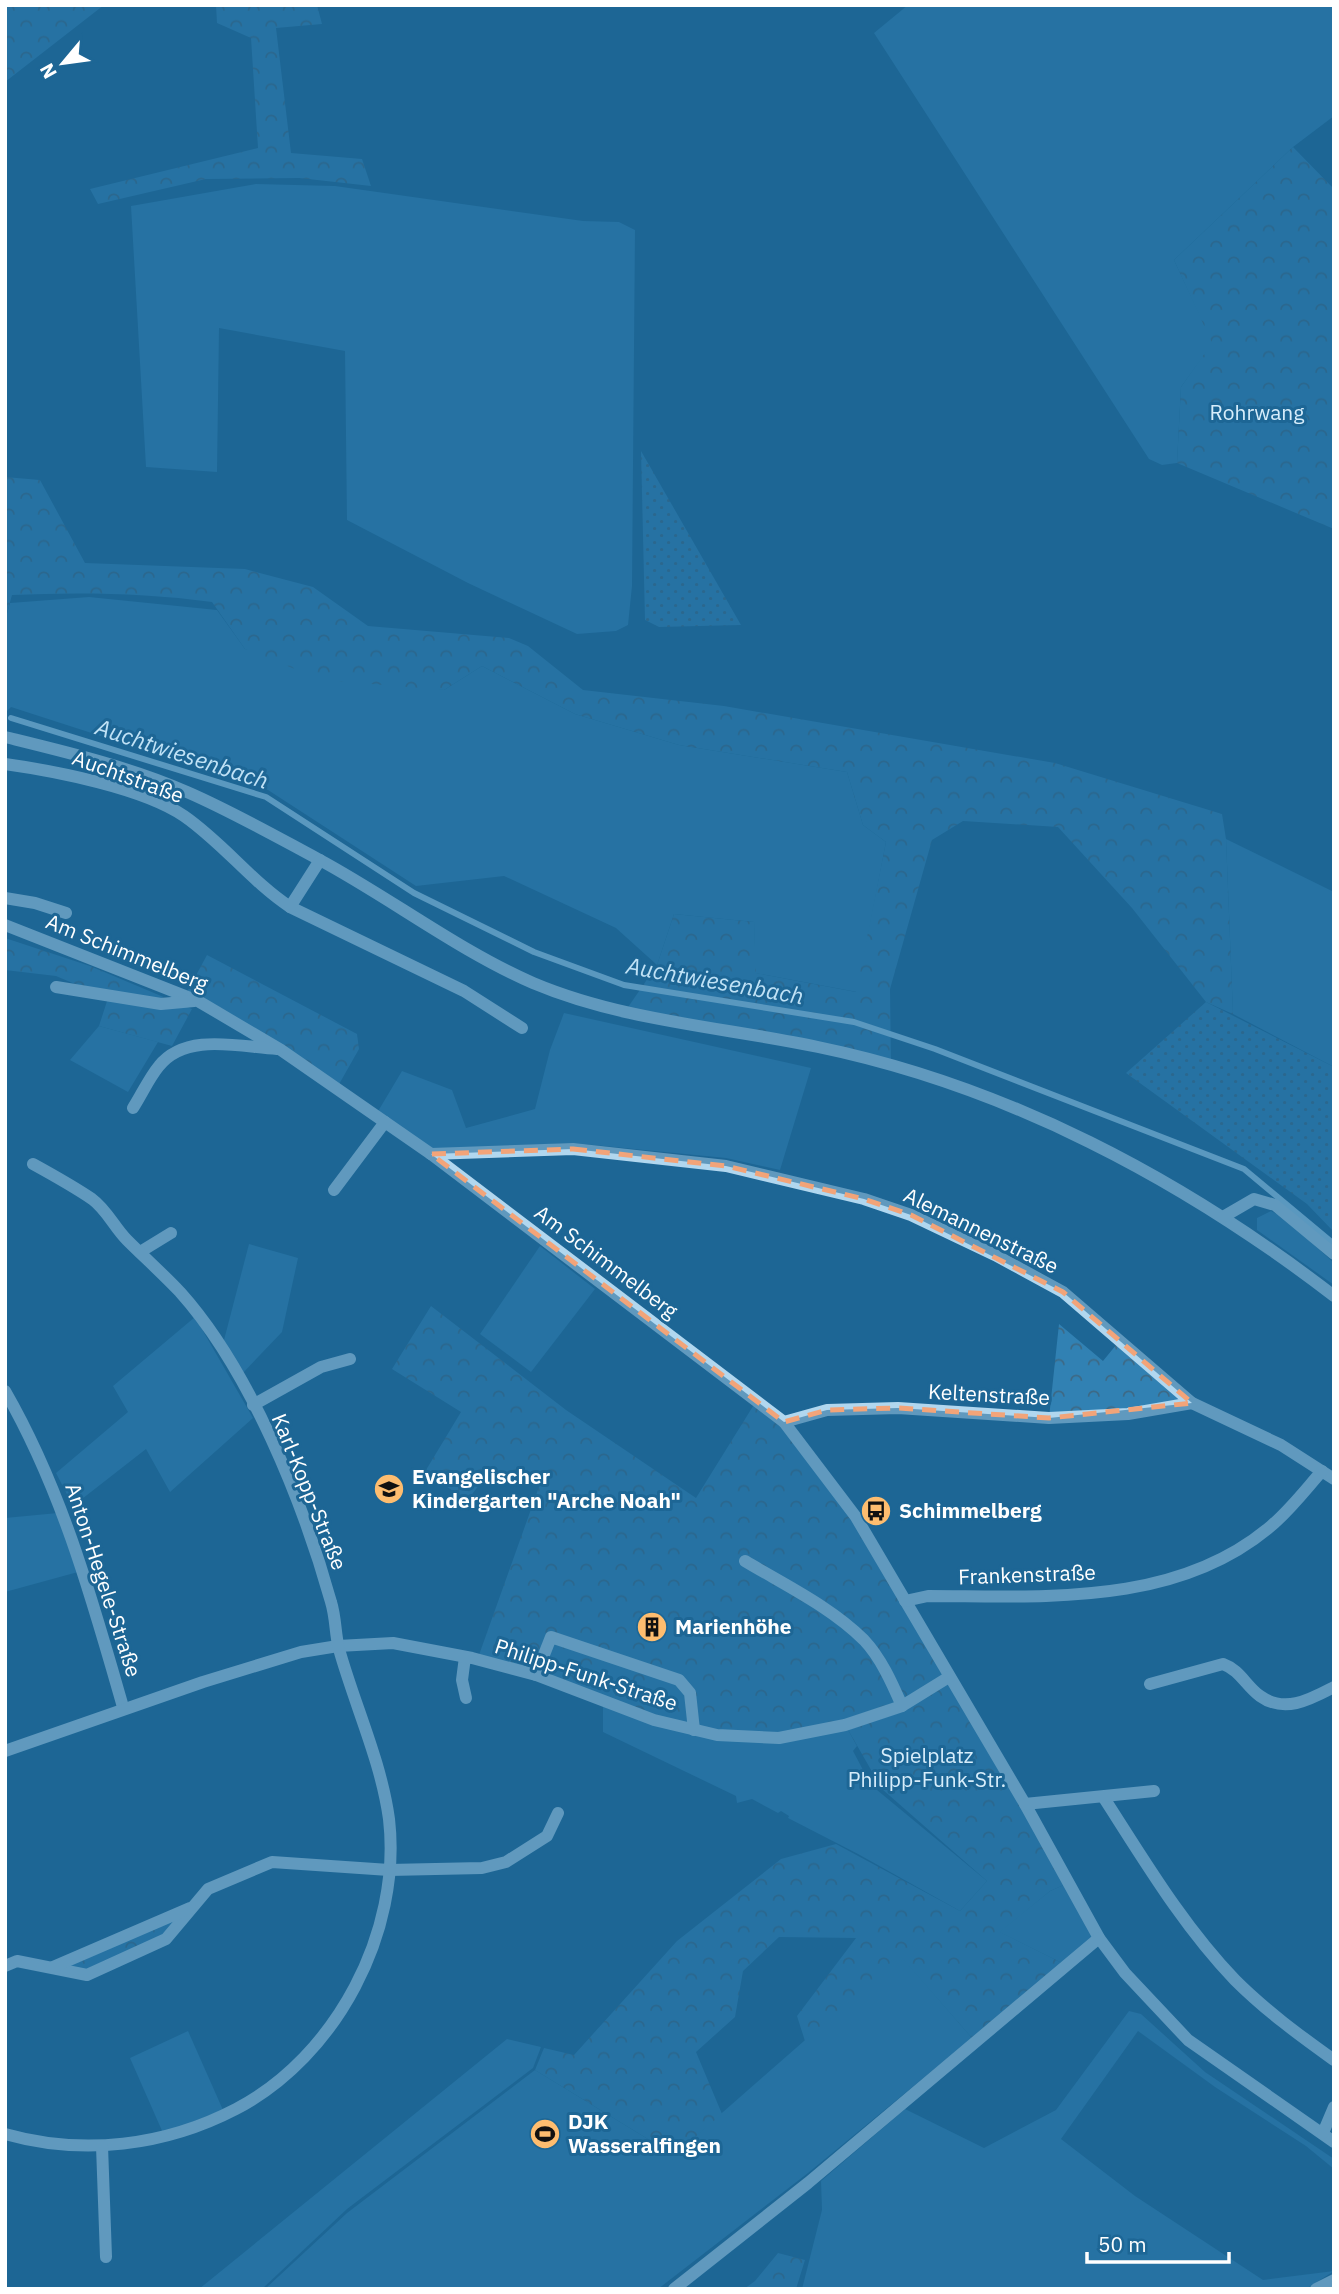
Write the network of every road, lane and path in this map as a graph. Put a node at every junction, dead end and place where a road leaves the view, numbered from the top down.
1 (5, 737) edge
2 (5, 764) edge
3 (320, 860) junction
4 (5, 898) edge
5 (290, 907) junction
6 (66, 912) dead end
7 (5, 925) edge
8 (56, 987) dead end
9 (198, 1001) junction
10 (522, 1028) dead end
11 (281, 1050) junction
12 (133, 1108) dead end
13 (385, 1122) junction
14 (431, 1154) junction
15 (33, 1164) dead end
16 (334, 1190) dead end
17 (1223, 1217) junction
18 (171, 1233) dead end
19 (140, 1252) junction
20 (1334, 1254) edge
21 (1334, 1296) edge
22 (350, 1359) dead end
23 (5, 1391) edge
24 (1192, 1403) junction
25 (253, 1405) junction
26 (784, 1422) junction
27 (1322, 1471) junction
28 (1334, 1479) edge
29 (745, 1561) dead end
30 (905, 1601) junction
31 (338, 1646) junction
32 (465, 1657) junction
33 (536, 1675) junction
34 (948, 1677) junction
35 (1150, 1684) dead end
36 (1334, 1687) edge
37 (466, 1698) dead end
38 (902, 1706) junction
39 (123, 1707) junction
40 (694, 1730) junction
41 (5, 1751) edge
42 (1154, 1791) dead end
43 (1104, 1798) junction
44 (1025, 1804) junction
45 (558, 1813) dead end
46 (389, 1870) junction
47 (193, 1906) junction
48 (1099, 1938) junction
49 (5, 1966) edge
50 (53, 1967) junction
51 (1334, 2060) edge
52 (1334, 2108) edge
53 (1323, 2133) junction
54 (5, 2134) edge
55 (1334, 2142) edge
56 (102, 2146) junction
57 (106, 2257) dead end
58 (1334, 2280) edge
59 (674, 2289) edge
60 (1316, 2289) edge

1 - 3 street
2 - 5 street, Auchtstraße
3 - 5 street
3 - 17 street
4 - 6 street
5 - 10 street, Auchtstraße
7 - 9 street, Am Schimmelberg
8 - 9 street
9 - 11 street, Am Schimmelberg
11 - 12 street
11 - 13 street, Am Schimmelberg
13 - 14 street, Am Schimmelberg
13 - 16 street
14 - 24 street, Alemannenstraße
14 - 26 street, Am Schimmelberg
15 - 19 street, Karl-Kopp-Straße
17 - 20 street
17 - 21 street
18 - 19 street
19 - 25 street, Karl-Kopp-Straße
22 - 25 street
23 - 39 street, Anton-Hegele-Straße
24 - 26 street, Keltenstraße
24 - 27 street, Alemannenstraße
25 - 31 street, Karl-Kopp-Straße
26 - 30 street, Am Schimmelberg
27 - 28 street, Alemannenstraße
27 - 30 street, Frankenstraße
29 - 38 street
30 - 34 street, Am Schimmelberg
31 - 32 street, Philipp-Funk-Straße
31 - 39 street, Philipp-Funk-Straße
31 - 46 street, Karl-Kopp-Straße
32 - 33 street, Philipp-Funk-Straße
32 - 37 street
33 - 40 street, Philipp-Funk-Straße
33 - 40 street
34 - 38 street, Philipp-Funk-Straße
34 - 44 street, Am Schimmelberg
35 - 36 street
38 - 40 street, Philipp-Funk-Straße
39 - 41 street, Philipp-Funk-Straße
42 - 43 street
43 - 44 street
43 - 51 street
44 - 48 street, Am Schimmelberg
45 - 46 street
46 - 47 street
46 - 56 street, Karl-Kopp-Straße
47 - 50 street
47 - 50 street
48 - 53 street, Am Schimmelberg
48 - 59 street
49 - 50 street
52 - 53 street
53 - 55 street, Am Schimmelberg
54 - 56 street, Karl-Kopp-Straße
56 - 57 street
58 - 60 street

